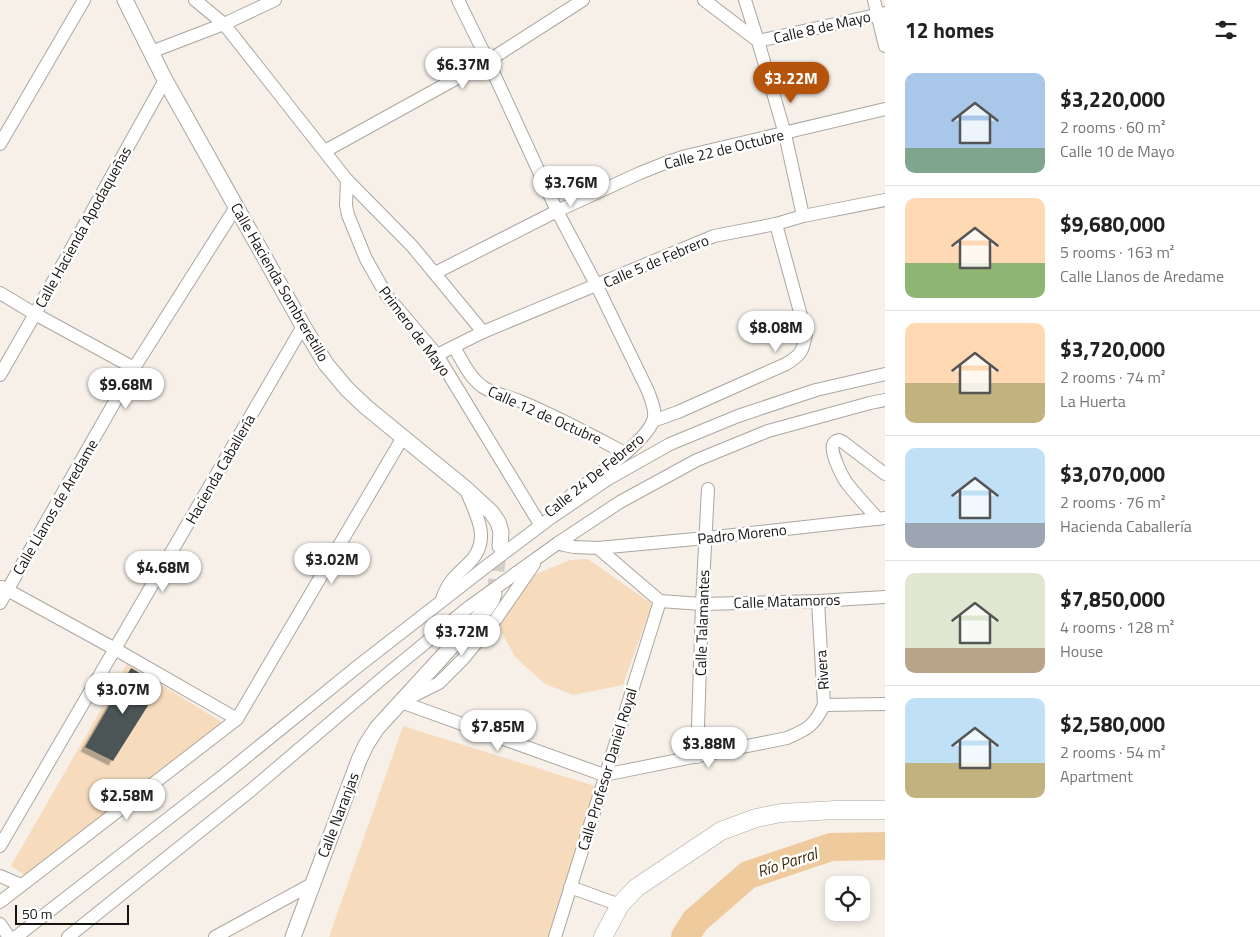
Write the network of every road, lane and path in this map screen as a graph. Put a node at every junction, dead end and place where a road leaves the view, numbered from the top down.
1 (84, 0) edge
2 (125, 0) edge
3 (195, 0) edge
4 (275, 0) edge
5 (458, 0) edge
6 (583, 0) edge
7 (704, 0) edge
8 (745, 0) edge
9 (874, 0) edge
10 (882, 13) edge
11 (224, 24) junction
12 (758, 41) junction
13 (885, 46) edge
14 (151, 52) junction
15 (488, 61) junction
16 (165, 80) junction
17 (885, 109) edge
18 (785, 134) junction
19 (0, 144) edge
20 (325, 151) junction
21 (348, 180) junction
22 (885, 200) edge
23 (236, 207) junction
24 (557, 211) junction
25 (803, 216) junction
26 (776, 224) junction
27 (435, 273) junction
28 (597, 286) junction
29 (0, 293) edge
30 (35, 314) junction
31 (303, 326) junction
32 (483, 332) junction
33 (454, 347) junction
34 (437, 355) junction
35 (134, 368) junction
36 (885, 374) edge
37 (0, 375) edge
38 (885, 400) edge
39 (653, 421) junction
40 (403, 438) junction
41 (625, 453) junction
42 (885, 474) edge
43 (465, 488) junction
44 (708, 489) dead end
45 (881, 518) edge
46 (535, 523) joint
47 (706, 538) junction
48 (558, 543) junction
49 (500, 546) tunnel mouth
50 (598, 548) junction
51 (540, 556) junction
52 (4, 588) edge
53 (494, 594) tunnel mouth
54 (885, 597) edge
55 (442, 600) junction
56 (660, 601) junction
57 (818, 601) junction
58 (0, 603) edge
59 (702, 604) junction
60 (115, 649) junction
61 (401, 702) junction
62 (885, 704) edge
63 (824, 705) junction
64 (237, 719) junction
65 (698, 757) junction
66 (604, 775) junction
67 (885, 810) edge
68 (0, 846) edge
69 (0, 876) edge
70 (312, 884) junction
71 (21, 885) junction
72 (570, 887) junction
73 (0, 902) edge
74 (620, 905) junction
75 (0, 924) edge
76 (10, 937) edge
77 (16, 937) edge
78 (68, 937) edge
79 (215, 937) edge
80 (293, 937) edge
81 (555, 937) edge
82 (603, 937) edge

1 - 19 street
2 - 14 street, Calle Hacienda Sombreretillo
3 - 11 street
4 - 11 street
5 - 15 street
6 - 15 street
7 - 12 street
8 - 12 street
9 - 10 street
10 - 12 street, Calle 8 de Mayo
10 - 13 street
11 - 14 street
11 - 20 street
12 - 18 street
14 - 16 street, Calle Hacienda Sombreretillo
15 - 20 street
15 - 24 street
16 - 23 street, Calle Hacienda Sombreretillo
16 - 30 street, Calle Hacienda Apodaqueñas
17 - 18 street, Calle 22 de Octubre
18 - 24 street, Calle 22 de Octubre
18 - 25 street
20 - 21 street
21 - 27 street
21 - 34 street, Primero de Mayo
22 - 25 street, Calle 5 de Febrero
23 - 31 street, Calle Hacienda Sombreretillo
23 - 35 street, Calle Llanos de Aredame
24 - 27 street, Calle 22 de Octubre
24 - 28 street
25 - 26 street, Calle 5 de Febrero
26 - 28 street, Calle 5 de Febrero
26 - 39 street
27 - 32 street
28 - 32 street, Calle 5 de Febrero
28 - 39 street
29 - 30 street
30 - 35 street
30 - 37 street, Calle Hacienda Apodaqueñas
31 - 40 street, Calle Hacienda Sombreretillo
31 - 60 street, Hacienda Caballería
32 - 33 street, Calle 5 de Febrero
33 - 34 street, Calle 5 de Febrero
33 - 41 street, Calle 12 de Octubre
34 - 46 street, Primero de Mayo
35 - 52 street, Calle Llanos de Aredame
36 - 55 street
38 - 48 street
39 - 41 street, Calle 24 De Febrero
40 - 43 street, Calle Hacienda Sombreretillo
40 - 64 street
41 - 46 street, Calle 24 De Febrero
42 - 45 street
43 - 49 street, Calle Hacienda Sombreretillo
43 - 55 street
44 - 47 street, Calle Talamantes
45 - 47 street, Padro Moreno
47 - 50 street, Padro Moreno
47 - 59 street, Calle Talamantes
48 - 50 street, Padro Moreno
48 - 51 street
50 - 56 street
51 - 61 street
51 - 78 street
52 - 58 street, Calle Llanos de Aredame
52 - 60 street
53 - 61 street, Calle Naranjas
54 - 57 street, Calle Matamoros
55 - 77 street
56 - 59 street, Calle Matamoros
56 - 66 street, Calle Profesor Daniel Royal
57 - 59 street, Calle Matamoros
57 - 63 street, Rivera
59 - 65 street, Calle Talamantes
60 - 64 street
60 - 68 street, Hacienda Caballería
61 - 66 street
61 - 70 street, Calle Naranjas
62 - 63 street
63 - 65 street, Rivera
64 - 71 street
65 - 66 street
66 - 72 street, Calle Profesor Daniel Royal
67 - 74 main road
69 - 71 street
70 - 79 street
70 - 80 street, Calle Naranjas
71 - 73 street
72 - 74 street
72 - 81 street, Calle Profesor Daniel Royal
74 - 82 main road
75 - 76 street

